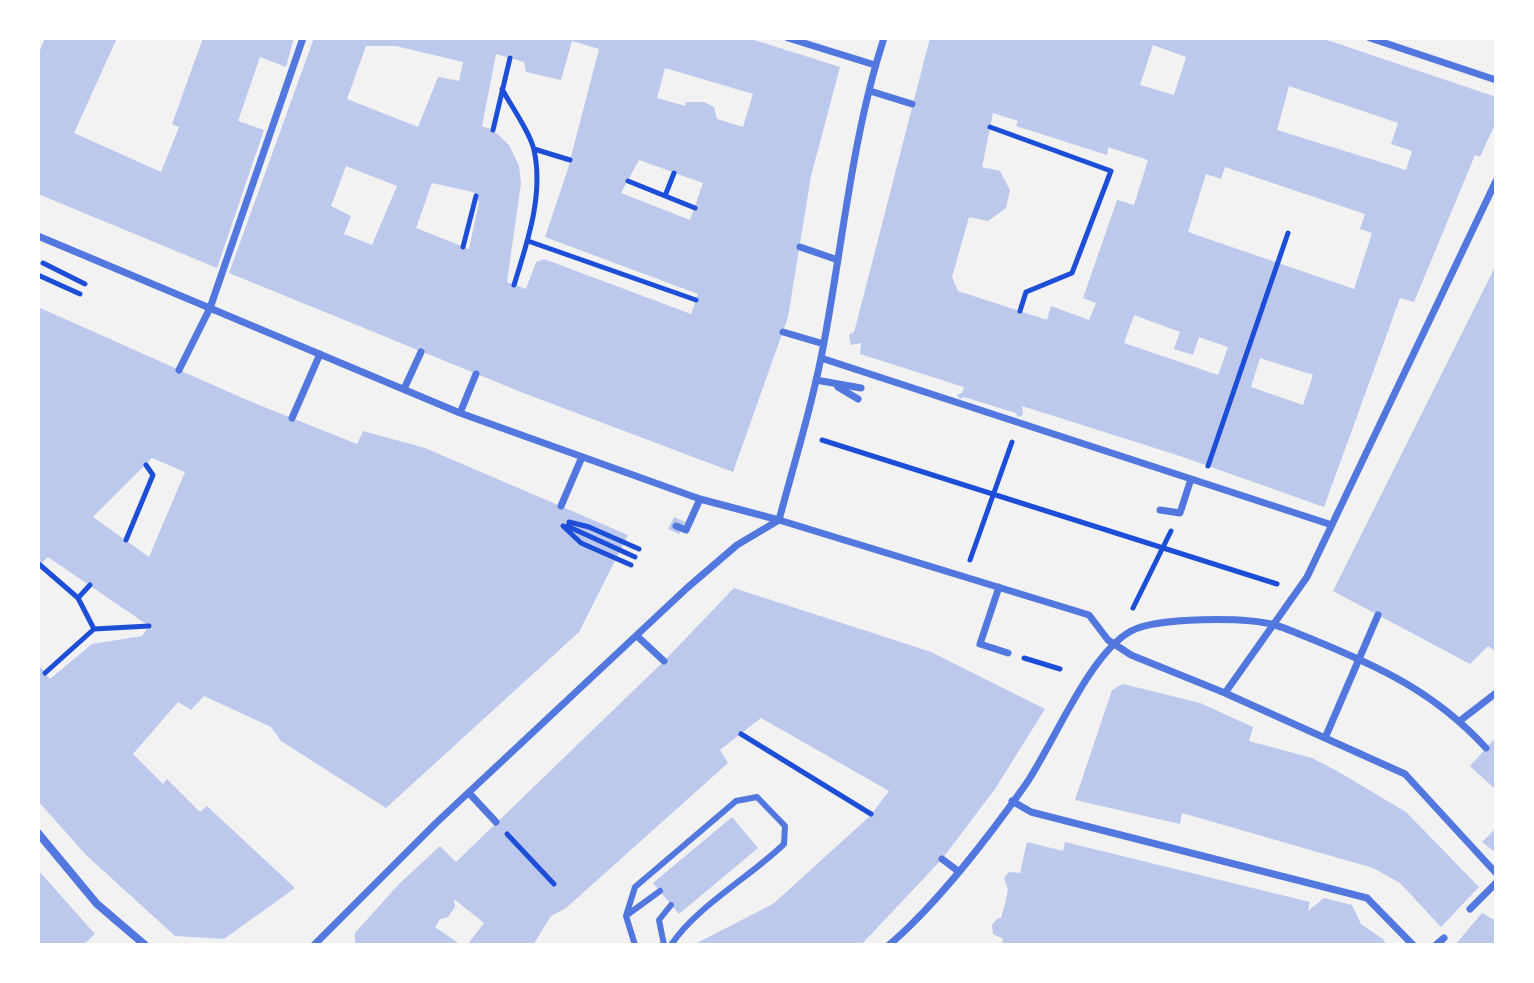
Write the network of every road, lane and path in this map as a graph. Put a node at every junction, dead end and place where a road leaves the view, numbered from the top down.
1 (303, 38) edge
2 (788, 38) edge
3 (884, 38) edge
4 (1370, 38) edge
5 (510, 58) dead end
6 (875, 65) junction
7 (1496, 80) edge
8 (502, 89) junction
9 (870, 91) junction
10 (912, 104) dead end
11 (990, 127) dead end
12 (493, 130) dead end
13 (534, 149) junction
14 (570, 160) dead end
15 (674, 173) dead end
16 (628, 181) dead end
17 (1496, 181) edge
18 (476, 196) dead end
19 (665, 196) junction
20 (695, 208) dead end
21 (1288, 233) dead end
22 (38, 236) edge
23 (528, 241) junction
24 (463, 247) dead end
25 (800, 247) dead end
26 (838, 260) junction
27 (38, 261) edge
28 (38, 275) edge
29 (85, 284) dead end
30 (514, 285) dead end
31 (80, 294) dead end
32 (696, 300) dead end
33 (210, 308) junction
34 (1020, 311) dead end
35 (783, 332) dead end
36 (824, 344) junction
37 (421, 352) dead end
38 (320, 354) junction
39 (821, 358) junction
40 (179, 370) dead end
41 (476, 374) dead end
42 (816, 380) junction
43 (836, 385) junction
44 (861, 388) dead end
45 (404, 389) junction
46 (858, 399) dead end
47 (460, 413) junction
48 (292, 418) dead end
49 (1018, 422) junction
50 (802, 434) junction
51 (582, 457) junction
52 (146, 465) dead end
53 (1208, 466) dead end
54 (1191, 479) junction
55 (993, 494) junction
56 (700, 499) junction
57 (561, 506) dead end
58 (1161, 506) dead end
59 (1177, 512) junction
60 (555, 519) dead end
61 (779, 520) junction
62 (1332, 525) junction
63 (676, 526) dead end
64 (589, 527) dead end
65 (585, 535) dead end
66 (126, 540) dead end
67 (639, 549) dead end
68 (1162, 550) junction
69 (635, 557) dead end
70 (40, 565) edge
71 (631, 565) dead end
72 (964, 576) junction
73 (90, 585) dead end
74 (999, 587) junction
75 (1297, 590) junction
76 (78, 598) junction
77 (1378, 615) dead end
78 (1274, 624) junction
79 (149, 626) dead end
80 (94, 629) junction
81 (637, 636) junction
82 (1115, 645) junction
83 (1008, 653) joint
84 (1361, 659) junction
85 (664, 661) dead end
86 (1060, 669) dead end
87 (45, 673) dead end
88 (1225, 693) junction
89 (1495, 695) edge
90 (1461, 720) junction
91 (741, 734) dead end
92 (1325, 738) junction
93 (1486, 748) dead end
94 (469, 793) junction
95 (1012, 801) junction
96 (871, 814) dead end
97 (496, 822) joint
98 (38, 833) edge
99 (942, 859) dead end
100 (958, 871) junction
101 (1496, 873) edge
102 (1496, 883) edge
103 (554, 884) dead end
104 (660, 891) dead end
105 (671, 905) dead end
106 (1470, 909) dead end
107 (626, 916) junction
108 (899, 937) junction
109 (1444, 938) dead end
110 (145, 945) edge
111 (314, 945) edge
112 (635, 945) edge
113 (664, 945) edge
114 (671, 945) edge
115 (889, 945) edge
116 (908, 945) edge
117 (1413, 945) edge
118 (1436, 945) edge

1 - 33 street
2 - 6 street
3 - 6 street
4 - 7 street
5 - 8 path
6 - 9 street
8 - 12 path
8 - 13 path
9 - 10 street
9 - 26 street
11 - 34 path
13 - 14 path
13 - 23 path
15 - 19 path
16 - 19 path
17 - 62 street
18 - 24 path
19 - 20 path
21 - 53 path
22 - 33 street
23 - 30 path
23 - 32 path
25 - 26 street
26 - 36 street
27 - 29 path
28 - 31 path
33 - 38 street
33 - 40 street
35 - 36 street
36 - 39 street
37 - 45 street
38 - 45 street
38 - 48 street
39 - 42 street
39 - 49 street
41 - 47 street
42 - 43 street
42 - 50 street
43 - 44 street
43 - 46 street
45 - 47 street
47 - 51 street
49 - 54 street
49 - 55 path
50 - 55 path
50 - 61 street
51 - 56 street
51 - 57 street
52 - 66 path
54 - 59 street
54 - 62 street
55 - 68 path
55 - 72 path
56 - 61 street
56 - 63 street
58 - 59 street
59 - 68 path
60 - 71 path
61 - 72 street
61 - 81 street
62 - 75 street
64 - 67 path
65 - 69 path
68 - 75 path
68 - 82 path
70 - 76 path
72 - 74 street
73 - 76 path
74 - 82 street
74 - 83 street
75 - 78 street
76 - 80 path
77 - 84 street
78 - 82 street
78 - 84 street
78 - 88 street
79 - 80 path
80 - 87 path
81 - 85 street
81 - 94 street
82 - 88 street
82 - 95 street
83 - 86 path
84 - 90 street
84 - 92 street
88 - 92 street
89 - 90 street
90 - 93 street
91 - 96 path
92 - 101 street
94 - 97 street
94 - 111 street
95 - 100 street
95 - 117 street
97 - 103 path
98 - 110 street
99 - 100 street
100 - 108 street
102 - 106 street
104 - 107 lane
105 - 113 lane
107 - 112 lane
107 - 114 lane
108 - 115 street
108 - 116 street
109 - 118 street

